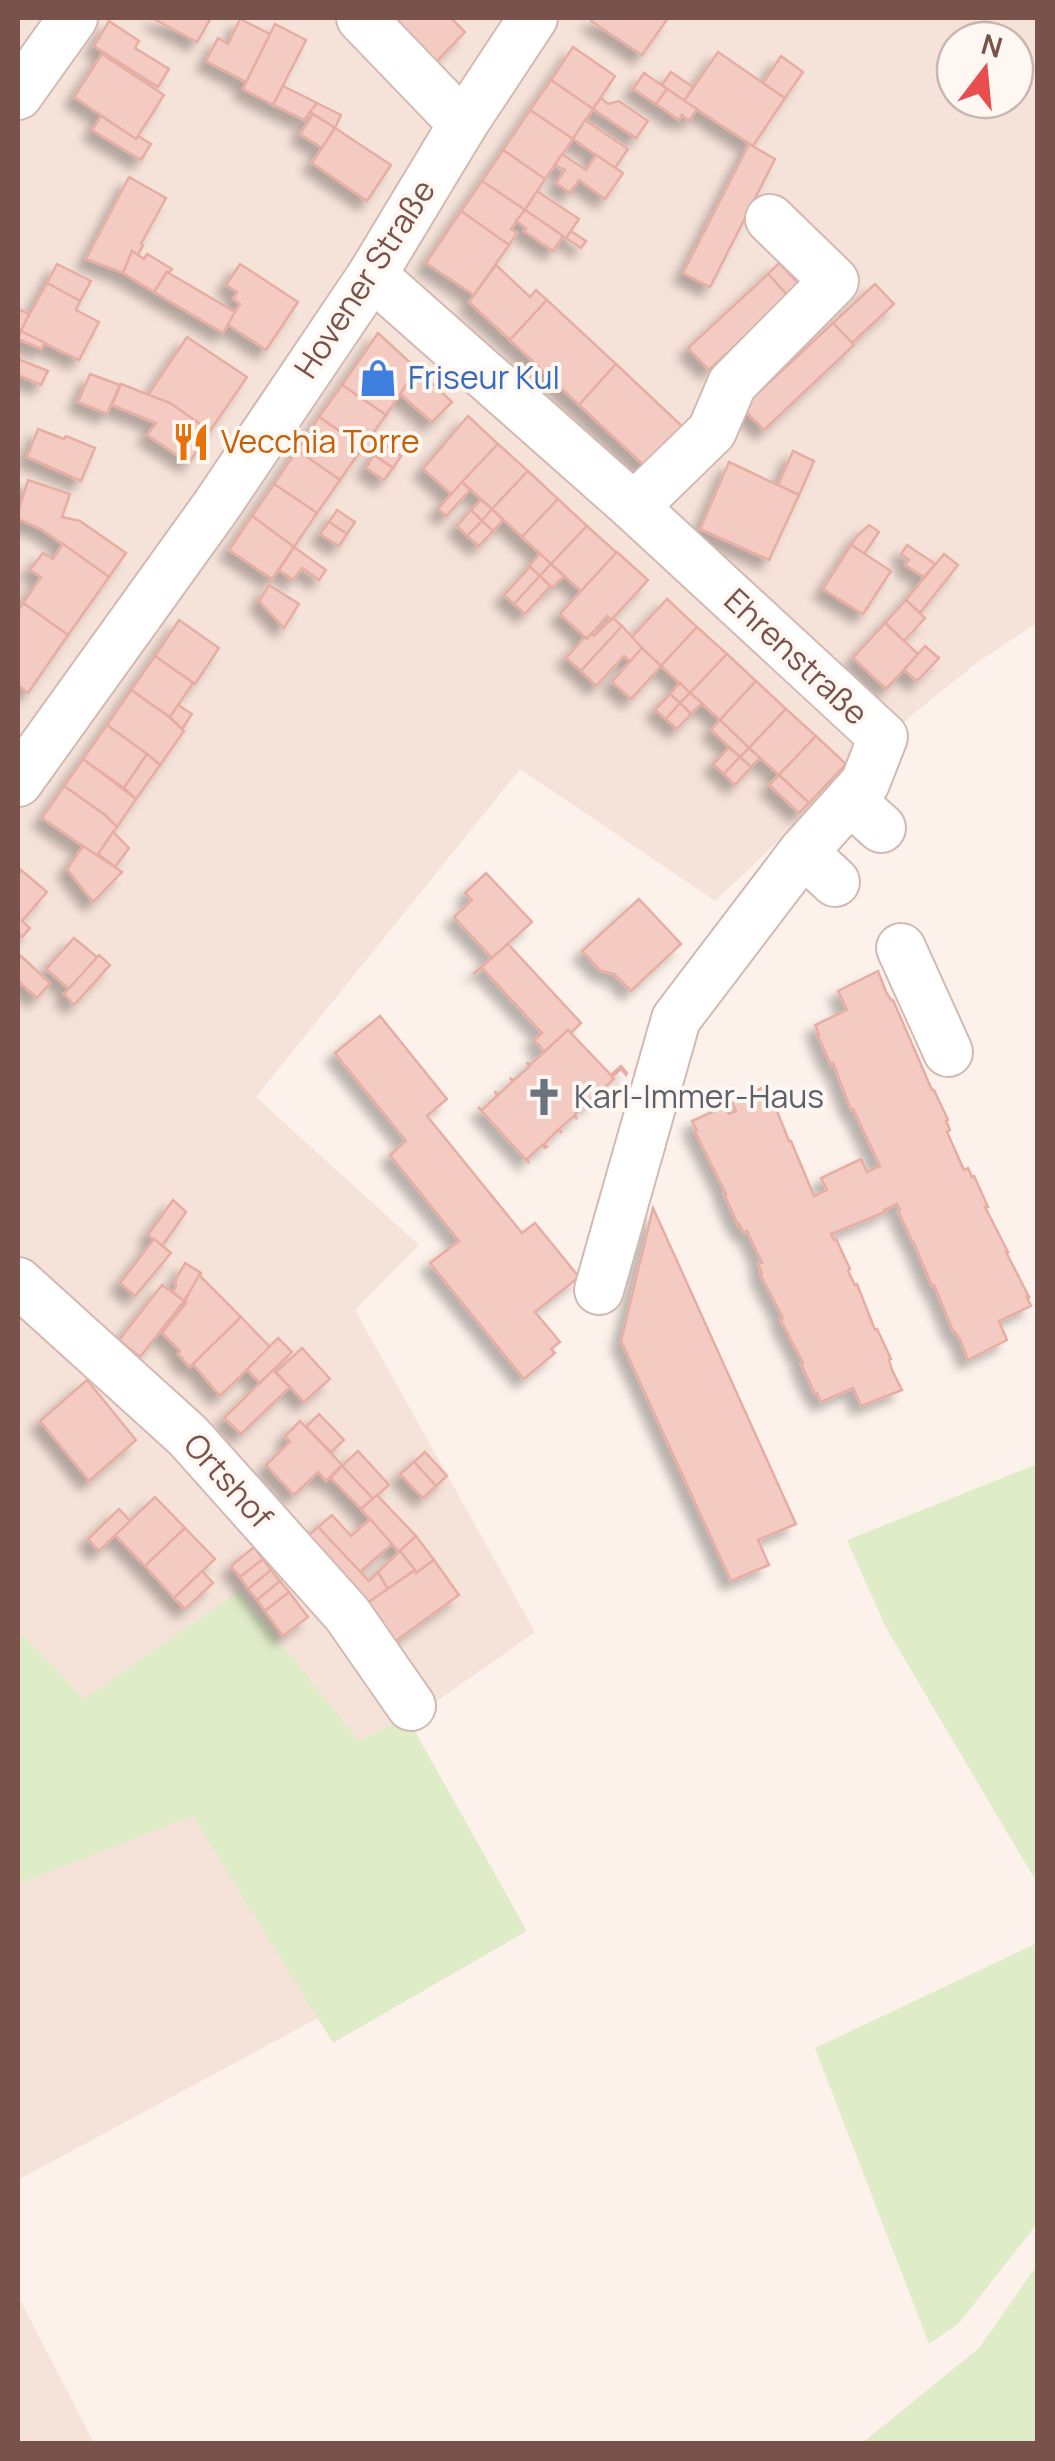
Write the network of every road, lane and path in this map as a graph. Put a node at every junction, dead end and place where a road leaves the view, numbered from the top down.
1 (73, 18) edge
2 (361, 18) edge
3 (533, 18) edge
4 (18, 96) edge
5 (463, 124) junction
6 (770, 219) dead end
7 (372, 275) junction
8 (634, 507) junction
9 (18, 782) edge
10 (901, 948) dead end
11 (948, 1052) dead end
12 (18, 1282) edge
13 (599, 1290) dead end
14 (411, 1706) dead end

1 - 4 street
2 - 5 street
3 - 5 street, Hovener Straße
5 - 7 street, Hovener Straße
6 - 8 street
7 - 8 street, Ehrenstraße
7 - 9 street, Hovener Straße
8 - 13 street, Ehrenstraße
10 - 11 street
12 - 14 street, Ortshof

